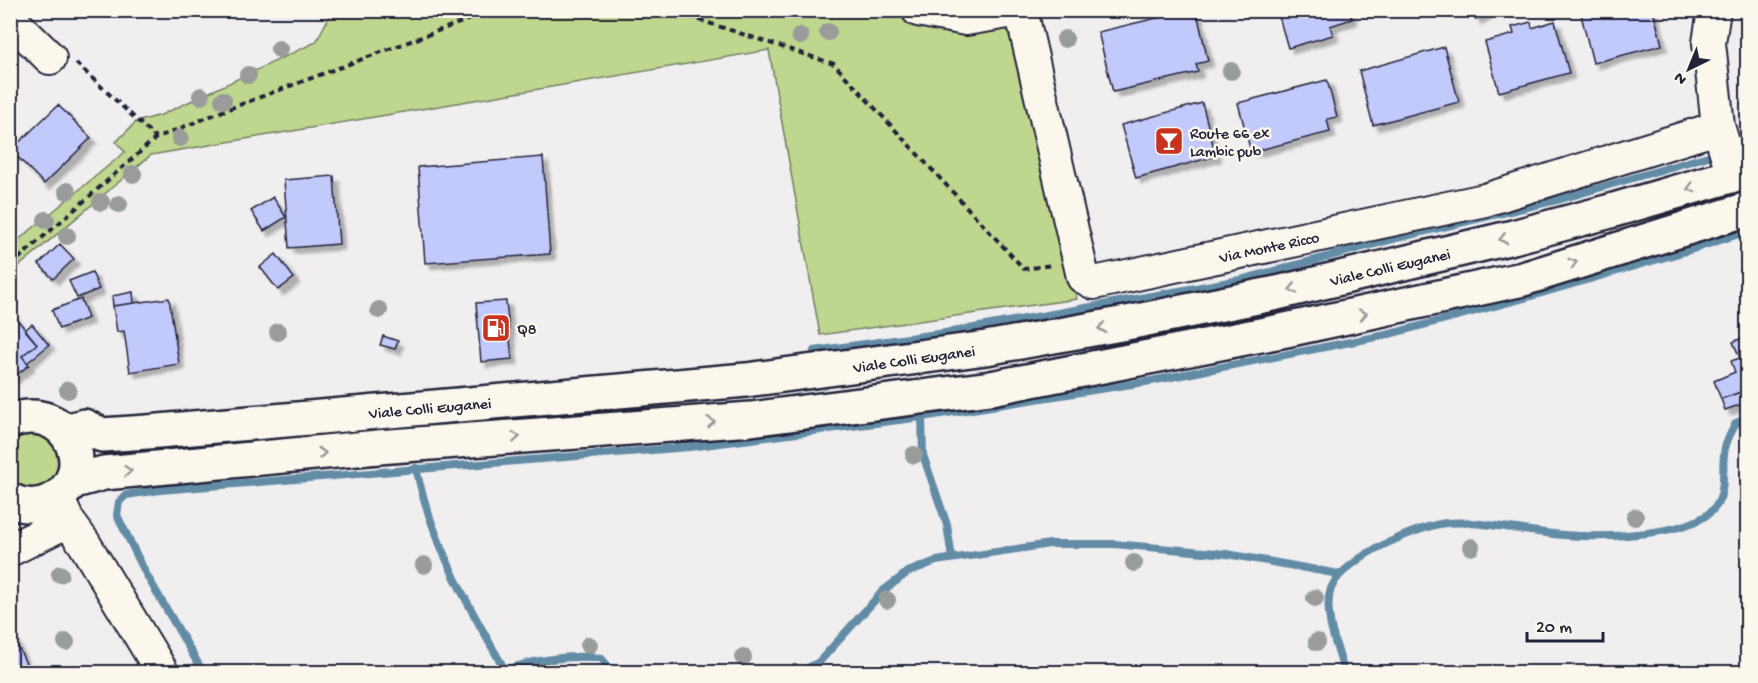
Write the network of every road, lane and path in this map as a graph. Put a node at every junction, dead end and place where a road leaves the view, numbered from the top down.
1 (494, 10) edge
2 (669, 10) edge
3 (918, 10) edge
4 (1020, 10) edge
5 (1714, 10) edge
6 (10, 19) edge
7 (50, 58) joint
8 (1718, 126) junction
9 (156, 138) junction
10 (1740, 173) edge
11 (1748, 209) edge
12 (1079, 261) junction
13 (10, 266) edge
14 (10, 421) edge
15 (65, 431) junction
16 (10, 500) edge
17 (66, 500) junction
18 (10, 550) edge
19 (162, 672) edge

1 - 9 path
2 - 12 path
3 - 4 street
4 - 12 street, Via Monte Ricco
5 - 8 street
6 - 7 street
7 - 9 path
8 - 10 street
8 - 12 street, Via Monte Ricco
9 - 13 path
10 -> 15 main road, Viale Colli Euganei
17 -> 11 main road
14 - 15 main road, Viale Colli Euganei
15 - 17 main road
16 - 17 main road
17 - 18 street
17 - 19 street

